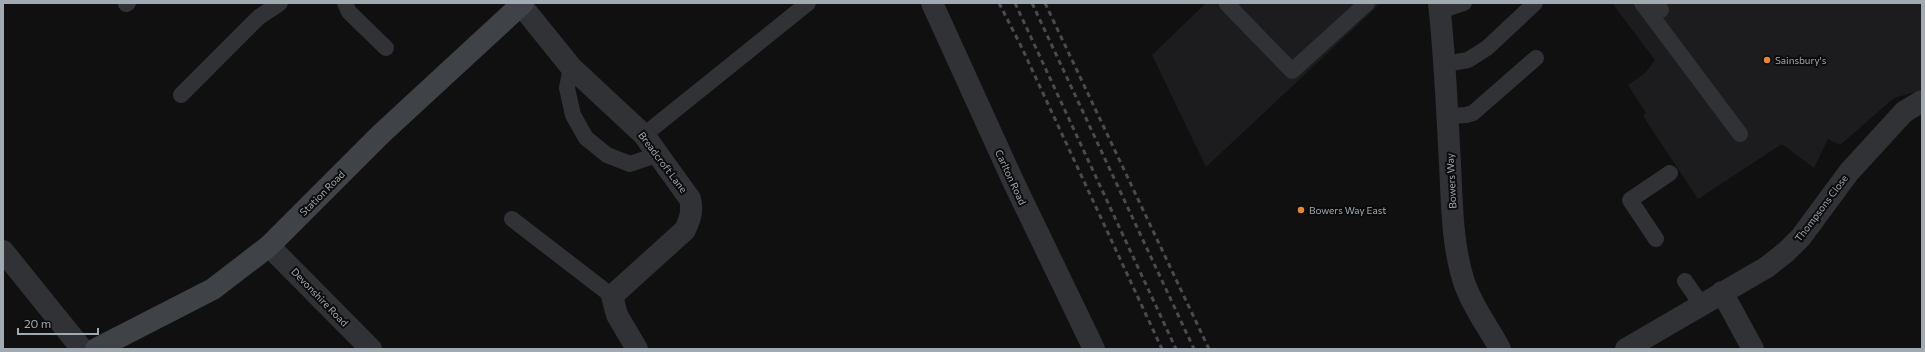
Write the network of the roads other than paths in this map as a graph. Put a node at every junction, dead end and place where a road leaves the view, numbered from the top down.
1 (280, 3) edge
2 (345, 3) edge
3 (808, 3) edge
4 (932, 3) edge
5 (1367, 3) edge
6 (1464, 3) edge
7 (1535, 3) edge
8 (1642, 3) edge
9 (522, 4) edge
10 (1227, 4) edge
11 (1439, 7) edge
12 (386, 48) dead end
13 (1536, 58) dead end
14 (1444, 64) junction
15 (571, 67) junction
16 (181, 95) dead end
17 (1922, 101) edge
18 (1447, 116) junction
19 (1740, 134) dead end
20 (644, 135) junction
21 (659, 154) junction
22 (1670, 173) dead end
23 (512, 219) dead end
24 (1656, 239) dead end
25 (269, 246) junction
26 (3, 251) edge
27 (1686, 282) dead end
28 (1722, 292) junction
29 (612, 296) junction
30 (1701, 304) junction
31 (82, 349) edge
32 (96, 349) edge
33 (371, 349) edge
34 (637, 349) edge
35 (1094, 349) edge
36 (1500, 349) edge
37 (1626, 349) edge
38 (1753, 349) edge

1 - 16 lane
2 - 12 lane
3 - 20 lane
4 - 35 street, Carlton Road
5 - 10 lane
6 - 11 lane
7 - 14 lane
8 - 19 lane
9 - 15 street, Breadcroft Lane
9 - 25 main road, Station Road
11 - 14 street, Bowers Way
13 - 18 lane
14 - 18 street, Bowers Way
15 - 20 street, Breadcroft Lane
15 - 21 lane
17 - 28 street, Thompsons Close
18 - 36 street, Bowers Way
20 - 21 street, Breadcroft Lane
21 - 29 street, Breadcroft Lane
22 - 24 lane
23 - 29 lane
25 - 32 main road, Station Road
25 - 33 street, Devonshire Road
26 - 31 street
27 - 30 lane
28 - 30 street, Thompsons Close
28 - 38 street
29 - 34 street
30 - 37 street, Thompsons Close

